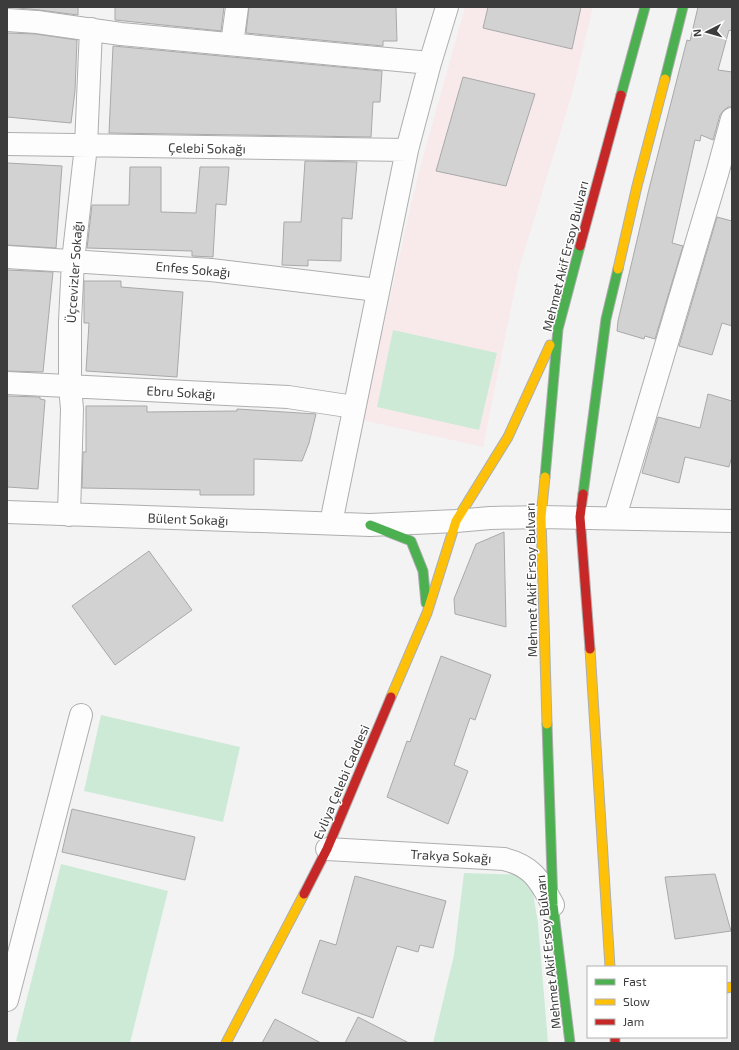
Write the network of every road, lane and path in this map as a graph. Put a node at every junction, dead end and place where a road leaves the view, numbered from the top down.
1 (237, 7) edge
2 (447, 7) edge
3 (645, 7) edge
4 (683, 7) edge
5 (7, 20) edge
6 (91, 29) junction
7 (232, 44) junction
8 (430, 63) junction
9 (732, 119) edge
10 (7, 144) edge
11 (86, 146) junction
12 (407, 150) junction
13 (725, 176) edge
14 (7, 257) edge
15 (73, 261) junction
16 (377, 290) junction
17 (558, 329) junction
18 (7, 382) edge
19 (70, 386) junction
20 (354, 407) junction
21 (7, 512) edge
22 (69, 515) junction
23 (540, 516) junction
24 (580, 517) junction
25 (731, 517) edge
26 (615, 518) junction
27 (456, 521) junction
28 (331, 523) junction
29 (370, 525) junction
30 (427, 613) junction
31 (81, 714) dead end
32 (327, 849) junction
33 (553, 905) junction
34 (610, 966) edge
35 (7, 1000) edge
36 (226, 1043) edge
37 (570, 1043) edge

1 - 7 street
2 - 8 street
3 - 17 main road, Mehmet Akif Ersoy Bulvarı
4 - 24 main road
5 - 6 street
6 - 7 street
6 - 11 street, Üçcevizler Sokağı
7 - 8 street
8 - 12 street
9 - 13 street
10 - 11 street, Çelebi Sokağı
11 - 12 street, Çelebi Sokağı
11 - 15 street, Üçcevizler Sokağı
12 - 16 street
13 - 26 street
14 - 15 street, Enfes Sokağı
15 - 16 street, Enfes Sokağı
15 - 19 street, Üçcevizler Sokağı
16 - 20 street
17 - 23 main road, Mehmet Akif Ersoy Bulvarı
17 - 27 main road, Evliya Çelebi Caddesi
18 - 19 street, Ebru Sokağı
19 - 20 street, Ebru Sokağı
19 - 22 street, Üçcevizler Sokağı
20 - 28 street
21 - 22 street, Bülent Sokağı
22 - 28 street, Bülent Sokağı
23 - 24 street, Bülent Sokağı
23 - 27 street, Bülent Sokağı
23 - 33 main road, Mehmet Akif Ersoy Bulvarı
24 - 26 street, Bülent Sokağı
24 - 34 main road
25 - 26 street, Bülent Sokağı
27 - 29 street, Bülent Sokağı
27 - 30 main road, Evliya Çelebi Caddesi
28 - 29 street, Bülent Sokağı
29 - 30 main road
30 - 32 main road, Evliya Çelebi Caddesi
31 - 35 street
32 - 33 street, Trakya Sokağı
32 - 36 main road, Evliya Çelebi Caddesi
33 - 37 main road, Mehmet Akif Ersoy Bulvarı

